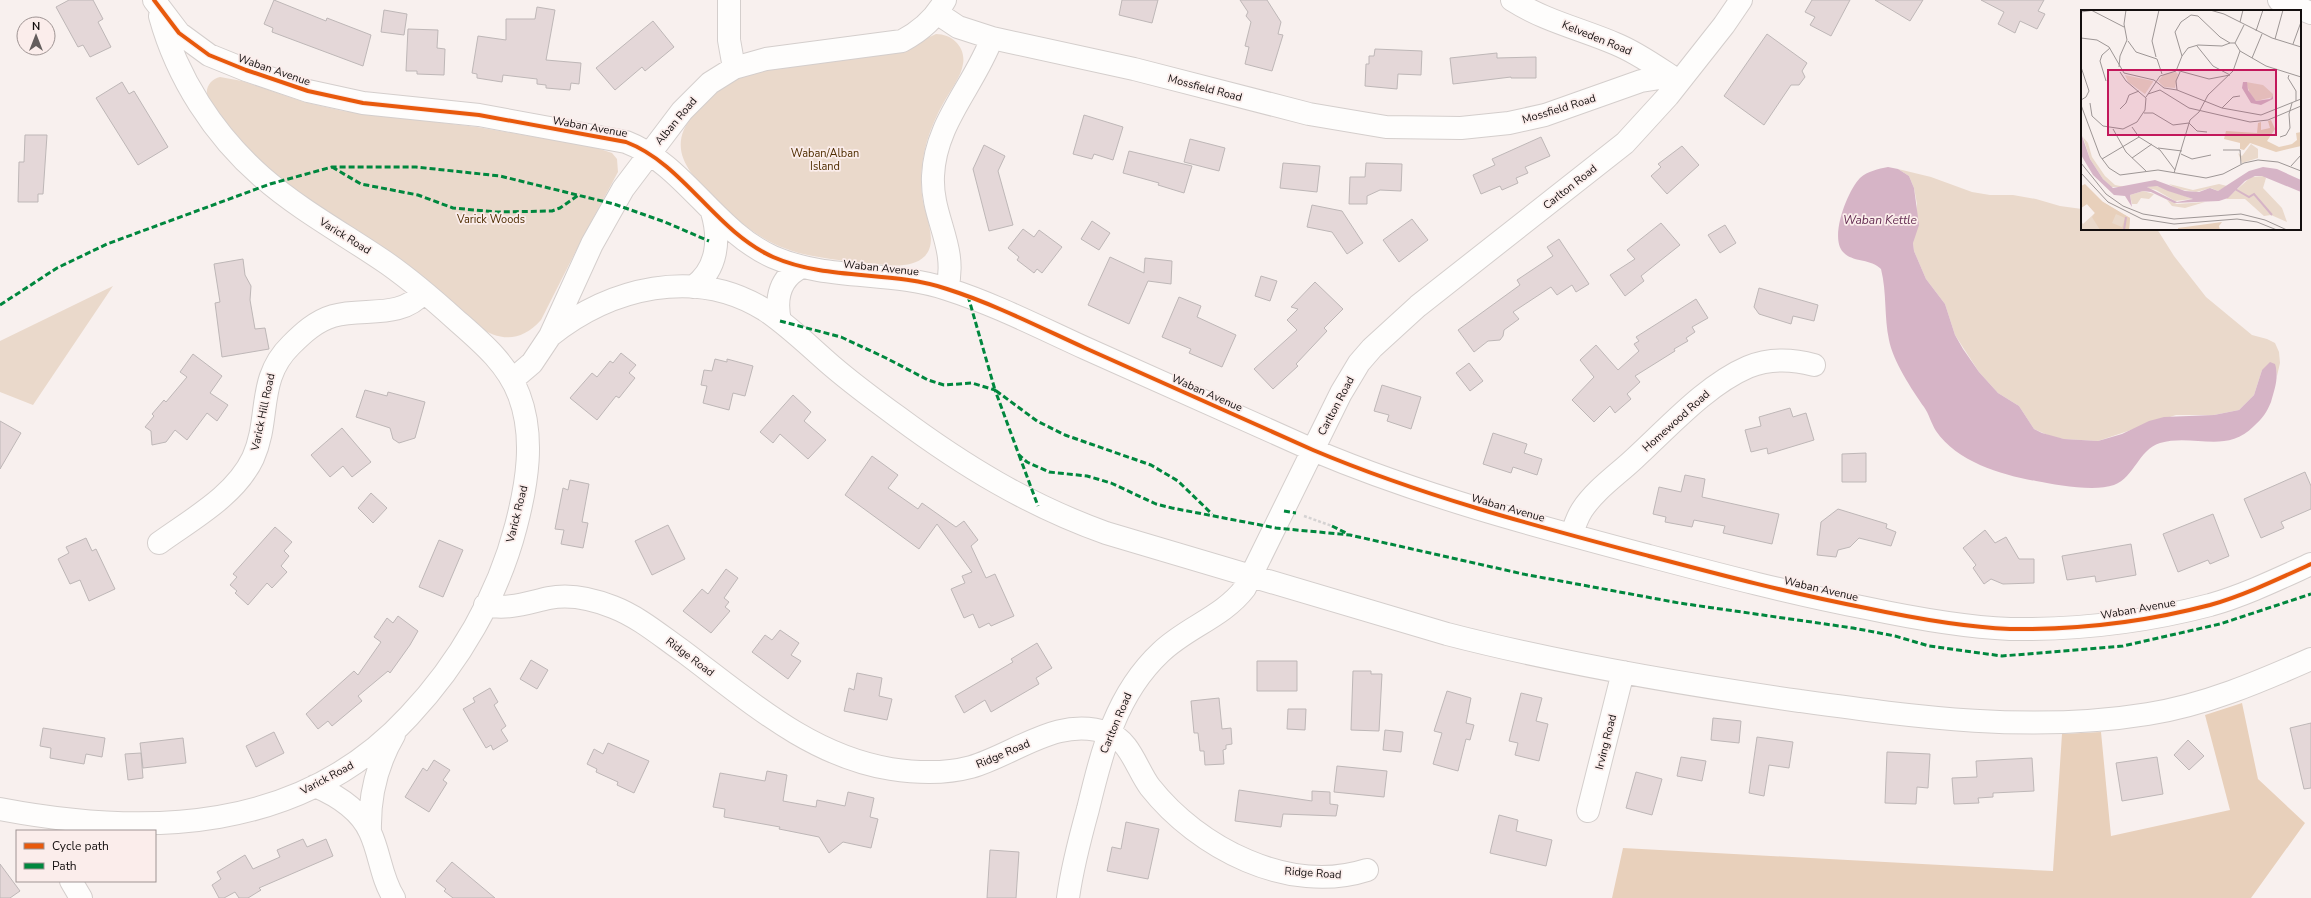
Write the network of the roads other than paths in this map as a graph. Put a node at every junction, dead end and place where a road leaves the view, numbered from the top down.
1 (729, 0) edge
2 (1512, 0) edge
3 (1741, 0) edge
4 (2279, 0) edge
5 (155, 1) edge
6 (941, 7) edge
7 (2311, 13) edge
8 (992, 38) junction
9 (734, 68) junction
10 (1680, 81) junction
11 (649, 153) junction
12 (712, 212) junction
13 (802, 267) junction
14 (693, 287) junction
15 (947, 289) junction
16 (424, 292) junction
17 (780, 321) junction
18 (550, 336) junction
19 (1814, 365) dead end
20 (512, 380) junction
21 (1313, 450) junction
22 (1572, 535) junction
23 (159, 542) dead end
24 (2311, 564) edge
25 (1251, 577) junction
26 (485, 605) junction
27 (2311, 659) edge
28 (1623, 672) junction
29 (400, 726) junction
30 (1109, 733) junction
31 (315, 786) junction
32 (0, 809) edge
33 (1588, 810) dead end
34 (58, 824) edge
35 (370, 832) junction
36 (1367, 870) dead end
37 (72, 882) edge
38 (81, 898) edge
39 (394, 898) edge
40 (1068, 898) edge

1 - 9 street
2 - 10 street, Kelveden Road
3 - 10 street, Carlton Road
4 - 7 street
5 - 11 street, Waban Avenue
5 - 16 street, Varick Road
6 - 8 street, Mossfield Road
6 - 9 street, Alban Road
8 - 10 street, Mossfield Road
8 - 15 street
9 - 11 street, Alban Road
10 - 21 street, Carlton Road
11 - 12 street, Waban Avenue
11 - 18 street, Alban Road
12 - 13 street, Waban Avenue
12 - 14 street
13 - 15 street, Waban Avenue
13 - 17 street
14 - 17 street
14 - 18 street
15 - 21 street, Waban Avenue
16 - 20 street, Varick Road
16 - 23 street, Varick Hill Road
17 - 25 street
18 - 20 street, Alban Road
19 - 22 street, Homewood Road
20 - 26 street, Varick Road
21 - 22 street, Waban Avenue
21 - 25 street, Carlton Road
22 - 24 street, Waban Avenue
25 - 28 street
25 - 30 street, Carlton Road
26 - 29 street, Varick Road
26 - 30 street, Ridge Road
27 - 28 street
28 - 33 street, Irving Road
29 - 31 street, Varick Road
29 - 35 street
30 - 36 street, Ridge Road
30 - 40 street, Carlton Road
31 - 34 street, Varick Road
31 - 35 street
32 - 34 street, Varick Road
35 - 39 street
37 - 38 street

